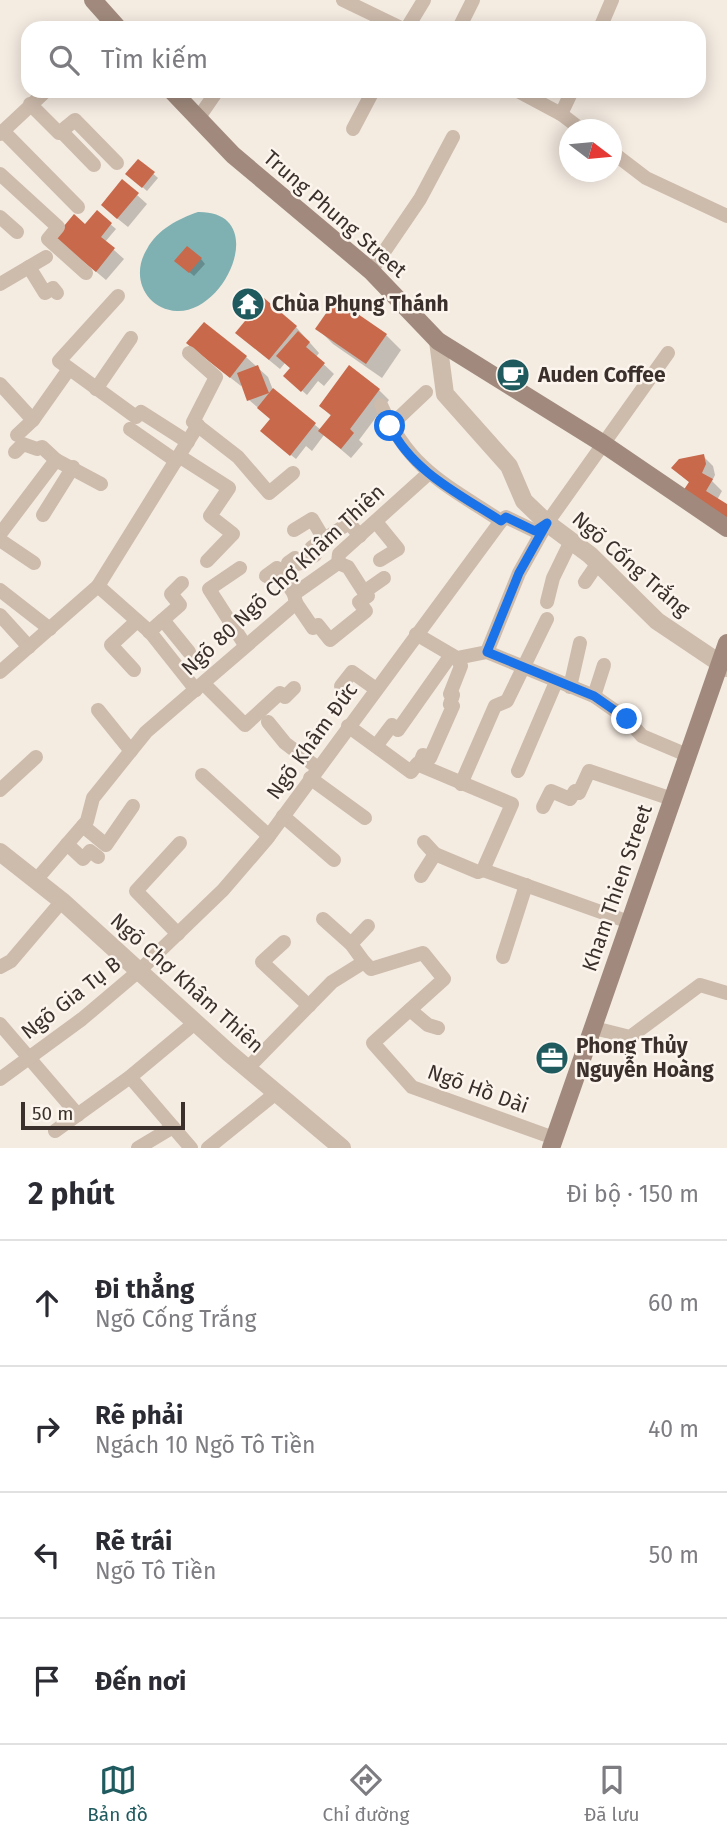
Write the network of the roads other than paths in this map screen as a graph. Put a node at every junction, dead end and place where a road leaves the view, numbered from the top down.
1 (93, 0) edge
2 (343, 0) edge
3 (424, 0) edge
4 (473, 0) edge
5 (612, 0) edge
6 (112, 21) edge
7 (386, 21) edge
8 (411, 21) edge
9 (462, 21) edge
10 (603, 21) edge
11 (37, 98) edge
12 (178, 98) edge
13 (212, 98) edge
14 (369, 98) edge
15 (531, 98) edge
16 (569, 98) edge
17 (30, 104) junction
18 (561, 114) junction
19 (568, 119) edge
20 (197, 120) junction
21 (353, 129) dead end
22 (61, 131) junction
23 (1, 133) edge
24 (453, 137) dead end
25 (622, 160) edge
26 (117, 163) dead end
27 (94, 165) dead end
28 (0, 174) edge
29 (78, 207) dead end
30 (727, 216) edge
31 (0, 217) edge
32 (17, 232) dead end
33 (46, 257) dead end
34 (29, 267) junction
35 (371, 271) junction
36 (86, 273) dead end
37 (0, 284) edge
38 (57, 293) dead end
39 (118, 296) dead end
40 (131, 338) dead end
41 (438, 341) junction
42 (189, 353) dead end
43 (668, 354) dead end
44 (69, 369) junction
45 (96, 388) junction
46 (426, 392) dead end
47 (3, 394) edge
48 (381, 405) dead end
49 (33, 420) junction
50 (198, 425) junction
51 (390, 426) junction
52 (130, 429) dead end
53 (17, 435) dead end
54 (188, 442) junction
55 (602, 443) junction
56 (15, 452) dead end
57 (177, 459) junction
58 (57, 460) junction
59 (73, 467) junction
60 (293, 473) dead end
61 (429, 473) junction
62 (101, 484) dead end
63 (33, 491) junction
64 (52, 502) junction
65 (43, 515) dead end
66 (501, 521) junction
67 (376, 522) junction
68 (547, 523) junction
69 (727, 528) edge
70 (294, 530) dead end
71 (0, 534) edge
72 (360, 536) junction
73 (324, 539) junction
74 (0, 540) edge
75 (571, 541) junction
76 (380, 560) dead end
77 (207, 561) dead end
78 (34, 563) dead end
79 (288, 563) dead end
80 (598, 563) junction
81 (338, 564) junction
82 (240, 568) dead end
83 (266, 576) dead end
84 (384, 578) dead end
85 (585, 582) dead end
86 (182, 583) dead end
87 (98, 586) junction
88 (0, 590) edge
89 (365, 592) junction
90 (295, 598) junction
91 (547, 602) dead end
92 (0, 615) edge
93 (547, 619) dead end
94 (163, 620) junction
95 (137, 621) junction
96 (50, 629) junction
97 (149, 632) junction
98 (416, 634) junction
99 (580, 643) dead end
100 (727, 643) edge
101 (246, 645) junction
102 (29, 647) junction
103 (189, 652) dead end
104 (487, 652) junction
105 (454, 657) junction
106 (604, 665) dead end
107 (723, 666) edge
108 (522, 667) junction
109 (134, 670) dead end
110 (0, 672) edge
111 (563, 685) junction
112 (341, 686) dead end
113 (200, 687) junction
114 (294, 688) dead end
115 (376, 689) junction
116 (594, 696) junction
117 (98, 710) dead end
118 (268, 722) dead end
119 (348, 726) junction
120 (376, 746) junction
121 (131, 751) junction
122 (687, 755) junction
123 (36, 757) dead end
124 (419, 765) junction
125 (518, 771) dead end
126 (314, 773) junction
127 (202, 775) dead end
128 (461, 784) junction
129 (0, 790) edge
130 (672, 799) junction
131 (132, 806) dead end
132 (543, 807) dead end
133 (283, 816) junction
134 (365, 818) dead end
135 (83, 825) junction
136 (269, 836) junction
137 (424, 842) dead end
138 (180, 843) dead end
139 (67, 844) junction
140 (0, 852) edge
141 (435, 854) junction
142 (98, 857) dead end
143 (334, 860) dead end
144 (483, 870) junction
145 (421, 876) dead end
146 (36, 880) junction
147 (526, 885) junction
148 (62, 901) junction
149 (323, 919) dead end
150 (629, 922) junction
151 (369, 926) dead end
152 (178, 934) junction
153 (284, 942) dead end
154 (351, 944) junction
155 (503, 957) dead end
156 (364, 962) junction
157 (0, 967) edge
158 (140, 970) junction
159 (727, 993) edge
160 (309, 1006) junction
161 (410, 1010) junction
162 (196, 1022) junction
163 (0, 1024) edge
164 (438, 1028) dead end
165 (594, 1028) junction
166 (27, 1058) junction
167 (247, 1069) junction
168 (130, 1077) junction
169 (0, 1079) edge
170 (276, 1093) junction
171 (78, 1115) junction
172 (173, 1127) junction
173 (55, 1131) dead end
174 (552, 1143) edge
175 (138, 1148) edge
176 (191, 1148) edge
177 (208, 1148) edge
178 (342, 1148) edge

1 - 6 street
2 - 7 lane
3 - 8 lane
4 - 9 lane
5 - 10 lane
11 - 17 lane
12 - 20 street, Trung Phung Street
13 - 20 lane
14 - 21 lane
15 - 18 lane
16 - 18 lane
17 - 22 lane
17 - 23 lane
18 - 19 lane
20 - 35 street, Trung Phung Street
22 - 26 lane
22 - 27 lane
23 - 29 lane
24 - 35 lane
25 - 30 lane
28 - 36 lane
31 - 32 lane
33 - 34 lane
34 - 37 lane
34 - 38 lane
35 - 41 street, Trung Phung Street
39 - 44 lane
40 - 45 lane
41 - 55 street, Trung Phung Street
41 - 68 street, Ngõ Cống Trắng
42 - 50 lane
43 - 55 lane
44 - 45 lane
44 - 49 lane
45 - 54 lane
46 - 51 lane
47 - 49 lane
48 - 51 lane, Ngõ Cống Trắng
49 - 53 lane
50 - 54 lane
50 - 60 lane
51 - 61 lane, Ngõ Cống Trắng
52 - 57 lane
54 - 57 lane
55 - 68 lane
55 - 69 street, Trung Phung Street
56 - 58 lane
57 - 77 lane
57 - 87 lane
58 - 59 lane
58 - 63 lane
59 - 62 lane
59 - 64 lane
61 - 66 lane, Ngõ Cống Trắng
61 - 67 lane, Ngõ 80 Ngõ Chợ Khâm Thiên
63 - 64 lane
63 - 71 lane
64 - 65 lane
66 - 68 lane, Ngõ Cống Trắng
66 - 98 lane, Ngõ Khâm Đức
67 - 72 lane, Ngõ 80 Ngõ Chợ Khâm Thiên
67 - 76 lane
68 - 75 street, Ngõ Cống Trắng
68 - 104 lane
70 - 73 lane
72 - 73 lane
72 - 81 lane, Ngõ 80 Ngõ Chợ Khâm Thiên
73 - 79 lane
74 - 78 lane
75 - 80 street, Ngõ Cống Trắng
75 - 91 lane
80 - 85 lane
80 - 107 street, Ngõ Cống Trắng
81 - 89 lane
81 - 90 lane, Ngõ 80 Ngõ Chợ Khâm Thiên
82 - 101 lane
83 - 90 lane
84 - 89 lane
86 - 94 lane
87 - 95 lane
87 - 96 lane
88 - 96 lane
89 - 90 lane
90 - 101 lane, Ngõ 80 Ngõ Chợ Khâm Thiên
92 - 102 lane
93 - 108 lane
94 - 97 lane
94 - 103 lane
95 - 97 lane
95 - 109 lane
96 - 102 lane
97 - 113 lane
98 - 105 lane
98 - 115 lane, Ngõ Khâm Đức
99 - 111 lane
100 - 107 street, Kham Thien Street
101 - 113 lane, Ngõ 80 Ngõ Chợ Khâm Thiên
102 - 110 lane
104 - 105 lane
104 - 108 lane
105 - 120 lane
105 - 124 lane
106 - 116 lane
107 - 122 street, Kham Thien Street
108 - 111 lane
108 - 128 lane
111 - 116 lane
111 - 125 lane
112 - 115 lane
113 - 114 lane
113 - 121 lane, Ngõ 80 Ngõ Chợ Khâm Thiên
115 - 119 lane, Ngõ Khâm Đức
116 - 122 lane
117 - 121 lane
118 - 126 lane
119 - 120 lane
119 - 126 lane, Ngõ Khâm Đức
120 - 124 lane
121 - 135 lane, Ngõ 80 Ngõ Chợ Khâm Thiên
122 - 130 street, Kham Thien Street
123 - 129 lane
124 - 128 lane
126 - 133 lane, Ngõ Khâm Đức
126 - 134 lane
127 - 136 lane
128 - 144 lane
130 - 132 lane
130 - 150 street, Kham Thien Street
131 - 135 lane
133 - 136 lane, Ngõ Khâm Đức
133 - 143 lane
135 - 139 lane, Ngõ 80 Ngõ Chợ Khâm Thiên
136 - 152 lane, Ngõ Khâm Đức
137 - 141 lane
138 - 152 lane
139 - 142 lane
139 - 146 lane, Ngõ 80 Ngõ Chợ Khâm Thiên
140 - 146 street, Ngõ Chợ Khâm Thiên
141 - 144 lane
141 - 145 lane
144 - 147 lane
146 - 148 street, Ngõ Chợ Khâm Thiên
147 - 150 lane
147 - 155 lane
148 - 157 lane
148 - 158 street, Ngõ Chợ Khâm Thiên
149 - 154 lane
150 - 165 street, Kham Thien Street
151 - 154 lane
152 - 158 lane, Ngõ Khâm Đức
153 - 160 lane
154 - 156 lane
156 - 160 lane
156 - 161 lane, Ngõ Hồ Dài
158 - 162 street, Ngõ Chợ Khâm Thiên
158 - 166 lane, Ngõ Gia Tụ B
159 - 165 lane
160 - 167 lane
161 - 164 lane, Ngõ Hồ Dài
161 - 174 lane, Ngõ Hồ Dài
162 - 167 street, Ngõ Chợ Khâm Thiên
162 - 168 lane
163 - 166 lane, Ngõ Gia Tụ B
165 - 174 street, Kham Thien Street
166 - 169 lane, Ngõ Gia Tụ B
166 - 171 lane
167 - 170 street, Ngõ Chợ Khâm Thiên
168 - 171 lane
168 - 172 lane
170 - 177 lane
170 - 178 street, Ngõ Chợ Khâm Thiên
171 - 173 lane
172 - 175 lane
172 - 176 lane

